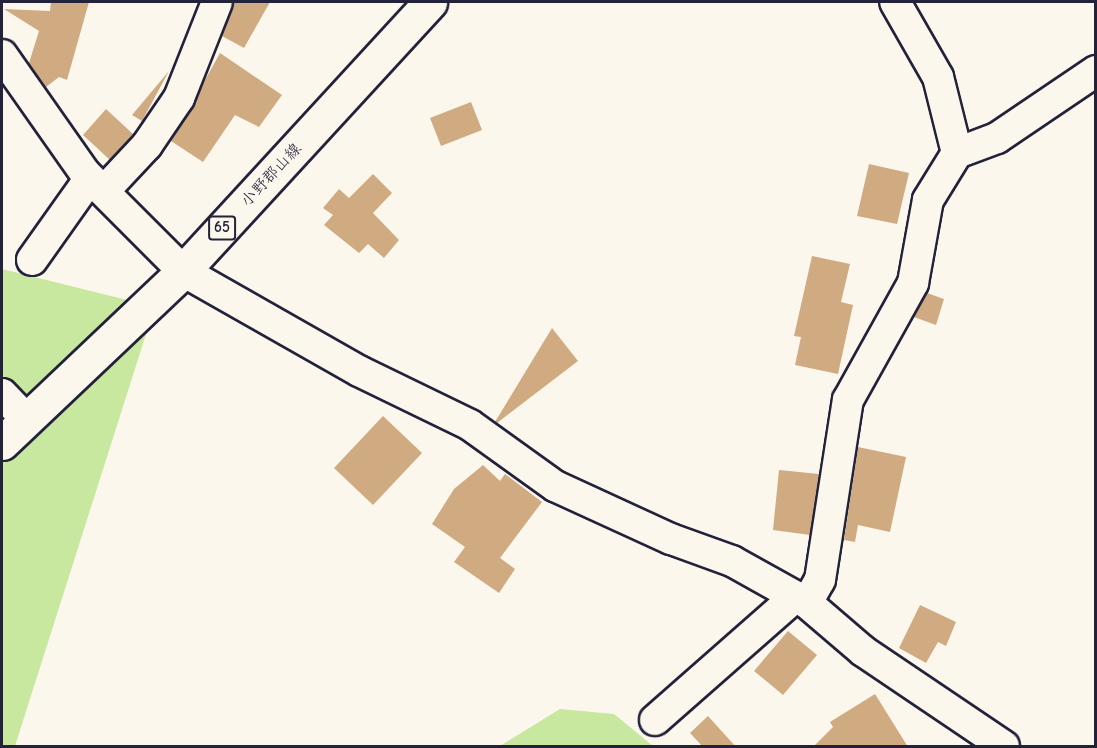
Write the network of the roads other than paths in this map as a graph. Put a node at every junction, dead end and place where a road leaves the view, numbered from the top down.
1 (217, 2) edge
2 (430, 2) edge
3 (895, 2) edge
4 (2, 55) edge
5 (1095, 71) edge
6 (957, 153) junction
7 (97, 184) junction
8 (32, 260) dead end
9 (183, 271) junction
10 (2, 394) edge
11 (26, 419) junction
12 (2, 443) edge
13 (801, 600) junction
14 (655, 720) dead end
15 (1004, 747) edge

1 - 7 street
2 - 9 main road, 小野郡山線 / 65
3 - 6 street
4 - 7 street
5 - 6 street
6 - 13 street
7 - 8 street
7 - 9 street
9 - 11 main road, 小野郡山線 / 65
9 - 13 street
10 - 11 street
11 - 12 main road, 小野郡山線 / 65
13 - 14 street
13 - 15 street

